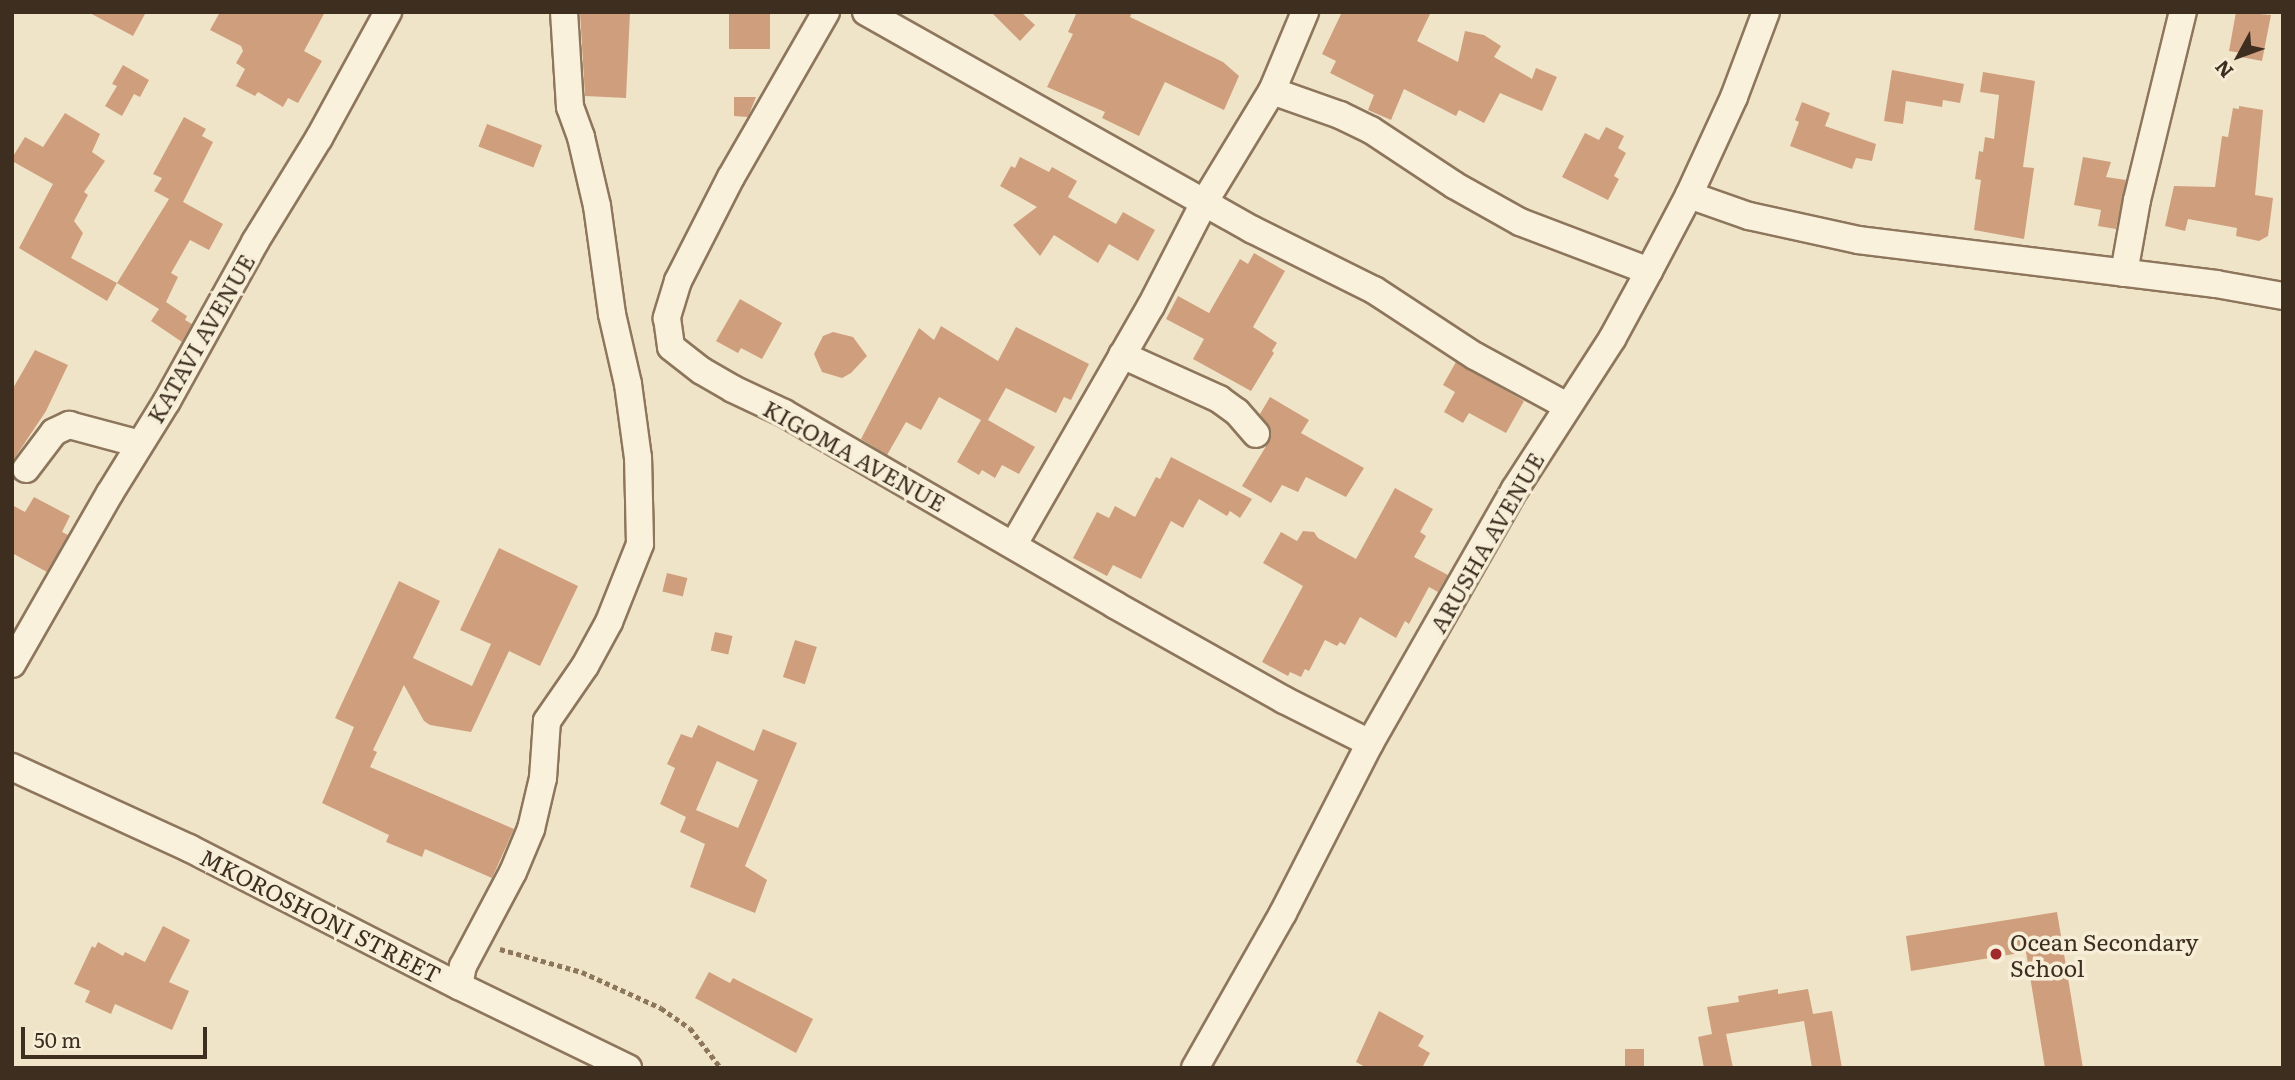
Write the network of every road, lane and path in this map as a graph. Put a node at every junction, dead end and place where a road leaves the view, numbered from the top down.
1 (388, 12) edge
2 (564, 12) edge
3 (825, 12) edge
4 (866, 12) edge
5 (1304, 12) edge
6 (1766, 12) edge
7 (2183, 12) edge
8 (1272, 91) junction
9 (1689, 195) junction
10 (1205, 201) junction
11 (1649, 271) junction
12 (2124, 273) junction
13 (2283, 296) edge
14 (1122, 355) junction
15 (1567, 406) junction
16 (1256, 433) dead end
17 (140, 444) junction
18 (26, 469) dead end
19 (1014, 544) junction
20 (12, 664) edge
21 (1370, 743) junction
22 (12, 767) edge
23 (474, 941) junction
24 (459, 986) junction
25 (628, 1068) edge
26 (721, 1068) edge
27 (1195, 1068) edge

1 - 17 street, KATAVI AVENUE
2 - 23 street
3 - 19 street, KIGOMA AVENUE
4 - 10 street
5 - 8 street
6 - 9 street, ARUSHA AVENUE
7 - 12 street
8 - 10 street
8 - 11 street
9 - 11 street, ARUSHA AVENUE
9 - 12 street
10 - 14 street
10 - 15 street
11 - 15 street, ARUSHA AVENUE
12 - 13 street
14 - 16 street
14 - 19 street
15 - 21 street, ARUSHA AVENUE
17 - 18 street
17 - 20 street, KATAVI AVENUE
19 - 21 street, KIGOMA AVENUE
21 - 27 street, ARUSHA AVENUE
22 - 24 street, MKOROSHONI STREET
23 - 24 street
23 - 26 path
24 - 25 street, MKOROSHONI STREET

